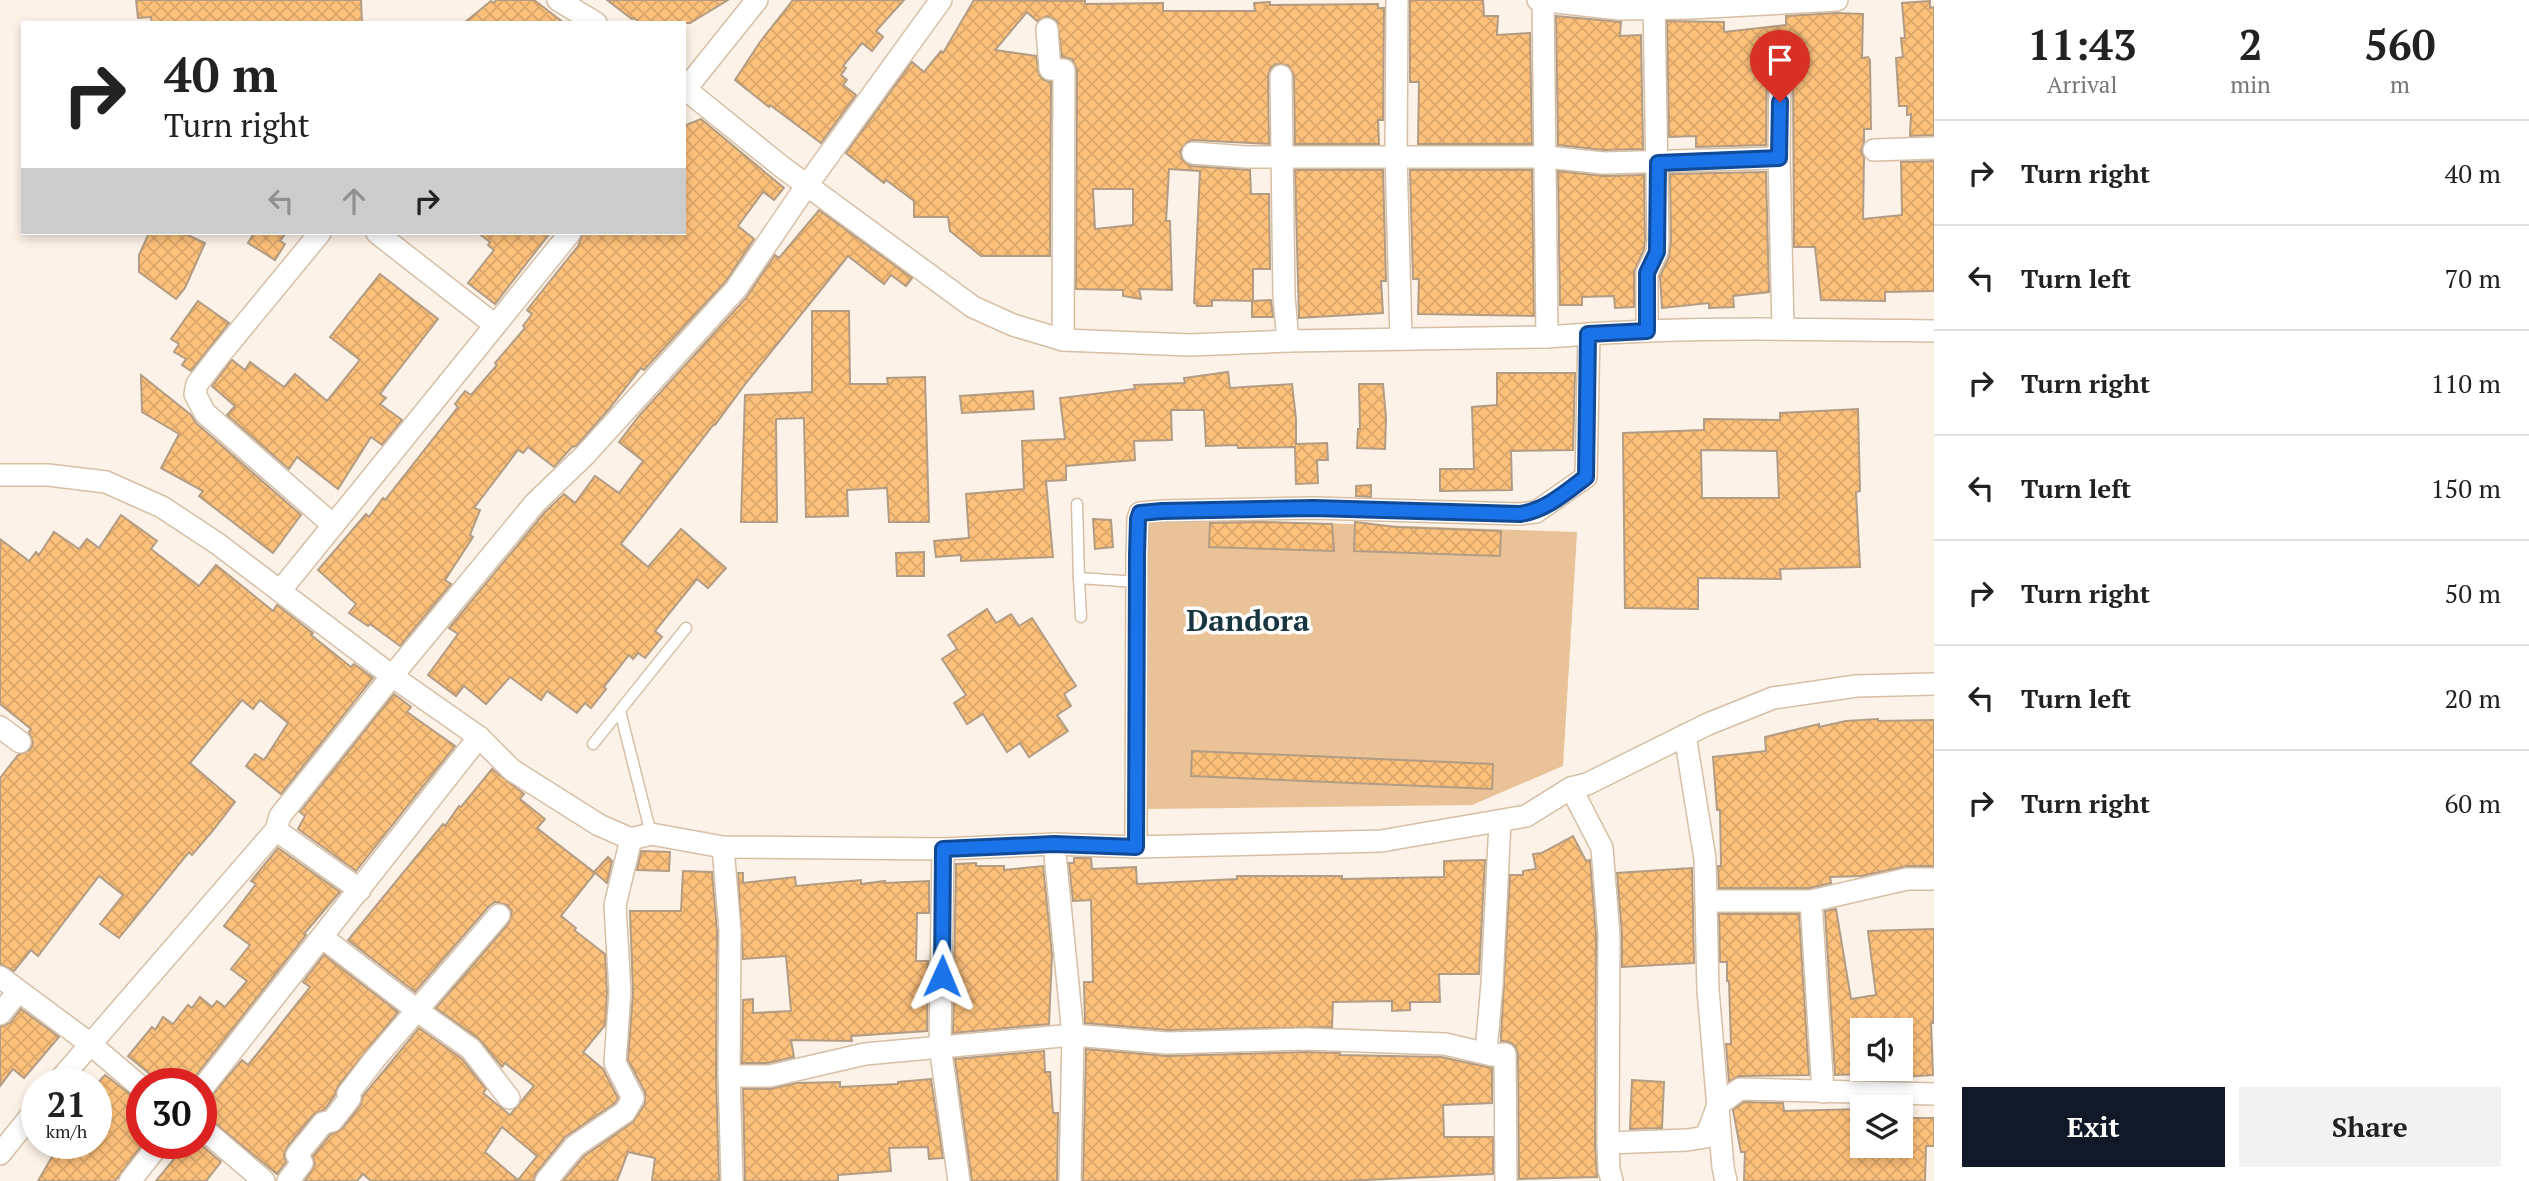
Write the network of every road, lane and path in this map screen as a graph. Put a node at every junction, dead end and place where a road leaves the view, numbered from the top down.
1 (558, 0) edge
2 (757, 0) edge
3 (941, 0) edge
4 (1397, 0) edge
5 (1541, 0) edge
6 (1837, 0) edge
7 (1655, 4) edge
8 (593, 21) edge
9 (1047, 29) dead end
10 (1780, 64) dead end
11 (1281, 76) dead end
12 (686, 88) edge
13 (686, 90) edge
14 (1934, 148) edge
15 (1874, 150) dead end
16 (1193, 153) dead end
17 (1281, 155) junction
18 (1396, 155) junction
19 (1546, 157) junction
20 (1779, 158) junction
21 (1658, 163) junction
22 (807, 185) junction
23 (318, 235) edge
24 (380, 235) edge
25 (568, 235) edge
26 (495, 325) junction
27 (1783, 328) junction
28 (1647, 331) junction
29 (1934, 331) edge
30 (1588, 334) junction
31 (1547, 337) junction
32 (1063, 340) junction
33 (1401, 340) junction
34 (1288, 341) junction
35 (0, 475) edge
36 (1077, 504) dead end
37 (333, 525) junction
38 (1079, 578) junction
39 (1137, 582) junction
40 (280, 591) junction
41 (1080, 617) dead end
42 (686, 628) dead end
43 (392, 676) junction
44 (1934, 684) edge
45 (620, 710) junction
46 (0, 727) edge
47 (1685, 735) junction
48 (479, 737) junction
49 (20, 742) dead end
50 (593, 744) dead end
51 (1572, 788) junction
52 (1500, 821) junction
53 (276, 830) junction
54 (641, 837) junction
55 (1054, 844) junction
56 (723, 847) junction
57 (1136, 847) junction
58 (943, 849) junction
59 (1934, 879) edge
60 (360, 890) junction
61 (1706, 901) junction
62 (1811, 901) junction
63 (499, 915) dead end
64 (322, 937) junction
65 (0, 977) edge
66 (18, 992) junction
67 (418, 1011) junction
68 (0, 1014) edge
69 (1073, 1035) junction
70 (89, 1043) junction
71 (940, 1046) junction
72 (1486, 1052) junction
73 (69, 1068) edge
74 (217, 1070) edge
75 (729, 1073) junction
76 (126, 1074) edge
77 (1823, 1092) junction
78 (1934, 1094) edge
79 (509, 1098) dead end
80 (1718, 1105) junction
81 (21, 1128) edge
82 (217, 1141) edge
83 (1608, 1143) junction
84 (0, 1154) edge
85 (147, 1159) edge
86 (130, 1181) edge
87 (264, 1181) edge
88 (288, 1181) edge
89 (546, 1181) edge
90 (732, 1181) edge
91 (959, 1181) edge
92 (1070, 1181) edge
93 (1506, 1181) edge
94 (1612, 1181) edge
95 (1726, 1181) edge

1 - 8 street
2 - 12 street
3 - 22 street
4 - 18 street
5 - 7 street
5 - 19 street
6 - 7 street
7 - 21 street
9 - 32 street
10 - 20 street
11 - 17 street
13 - 22 street
14 - 15 street
16 - 17 street
17 - 18 street
17 - 34 street
18 - 19 street
18 - 33 street
19 - 21 street
19 - 31 street
20 - 21 street
20 - 27 street
21 - 28 street
22 - 32 street
22 - 43 street
23 - 37 street
24 - 26 street
25 - 26 street
26 - 37 street
27 - 28 street
27 - 29 street
28 - 30 street
30 - 31 street
30 - 39 street
31 - 33 street
32 - 34 street
33 - 34 street
35 - 40 street
36 - 38 lane
37 - 40 street
38 - 39 lane
38 - 41 lane
39 - 57 street
40 - 43 street
42 - 45 lane
43 - 48 street
43 - 53 street
44 - 47 street
45 - 50 lane
45 - 54 lane
46 - 49 street
47 - 51 street
47 - 61 street
48 - 54 street
48 - 60 street
51 - 52 street
51 - 83 street
52 - 57 street
52 - 72 street
53 - 60 street
53 - 70 street
54 - 56 street
54 - 89 street
55 - 57 street
55 - 58 street
55 - 69 street
56 - 58 street
56 - 75 street
58 - 71 street
59 - 62 street
60 - 64 street
61 - 62 street
61 - 80 street
62 - 77 street
63 - 67 street
64 - 67 street
64 - 74 street
65 - 66 street
66 - 68 street
66 - 70 street
67 - 79 street
67 - 88 street
69 - 71 street
69 - 72 street
69 - 92 street
70 - 73 street
70 - 76 street
71 - 75 street
71 - 91 street
72 - 93 street
75 - 90 street
77 - 78 street
77 - 80 street
80 - 83 street
80 - 95 street
81 - 84 street
82 - 87 street
83 - 94 street
85 - 86 street

